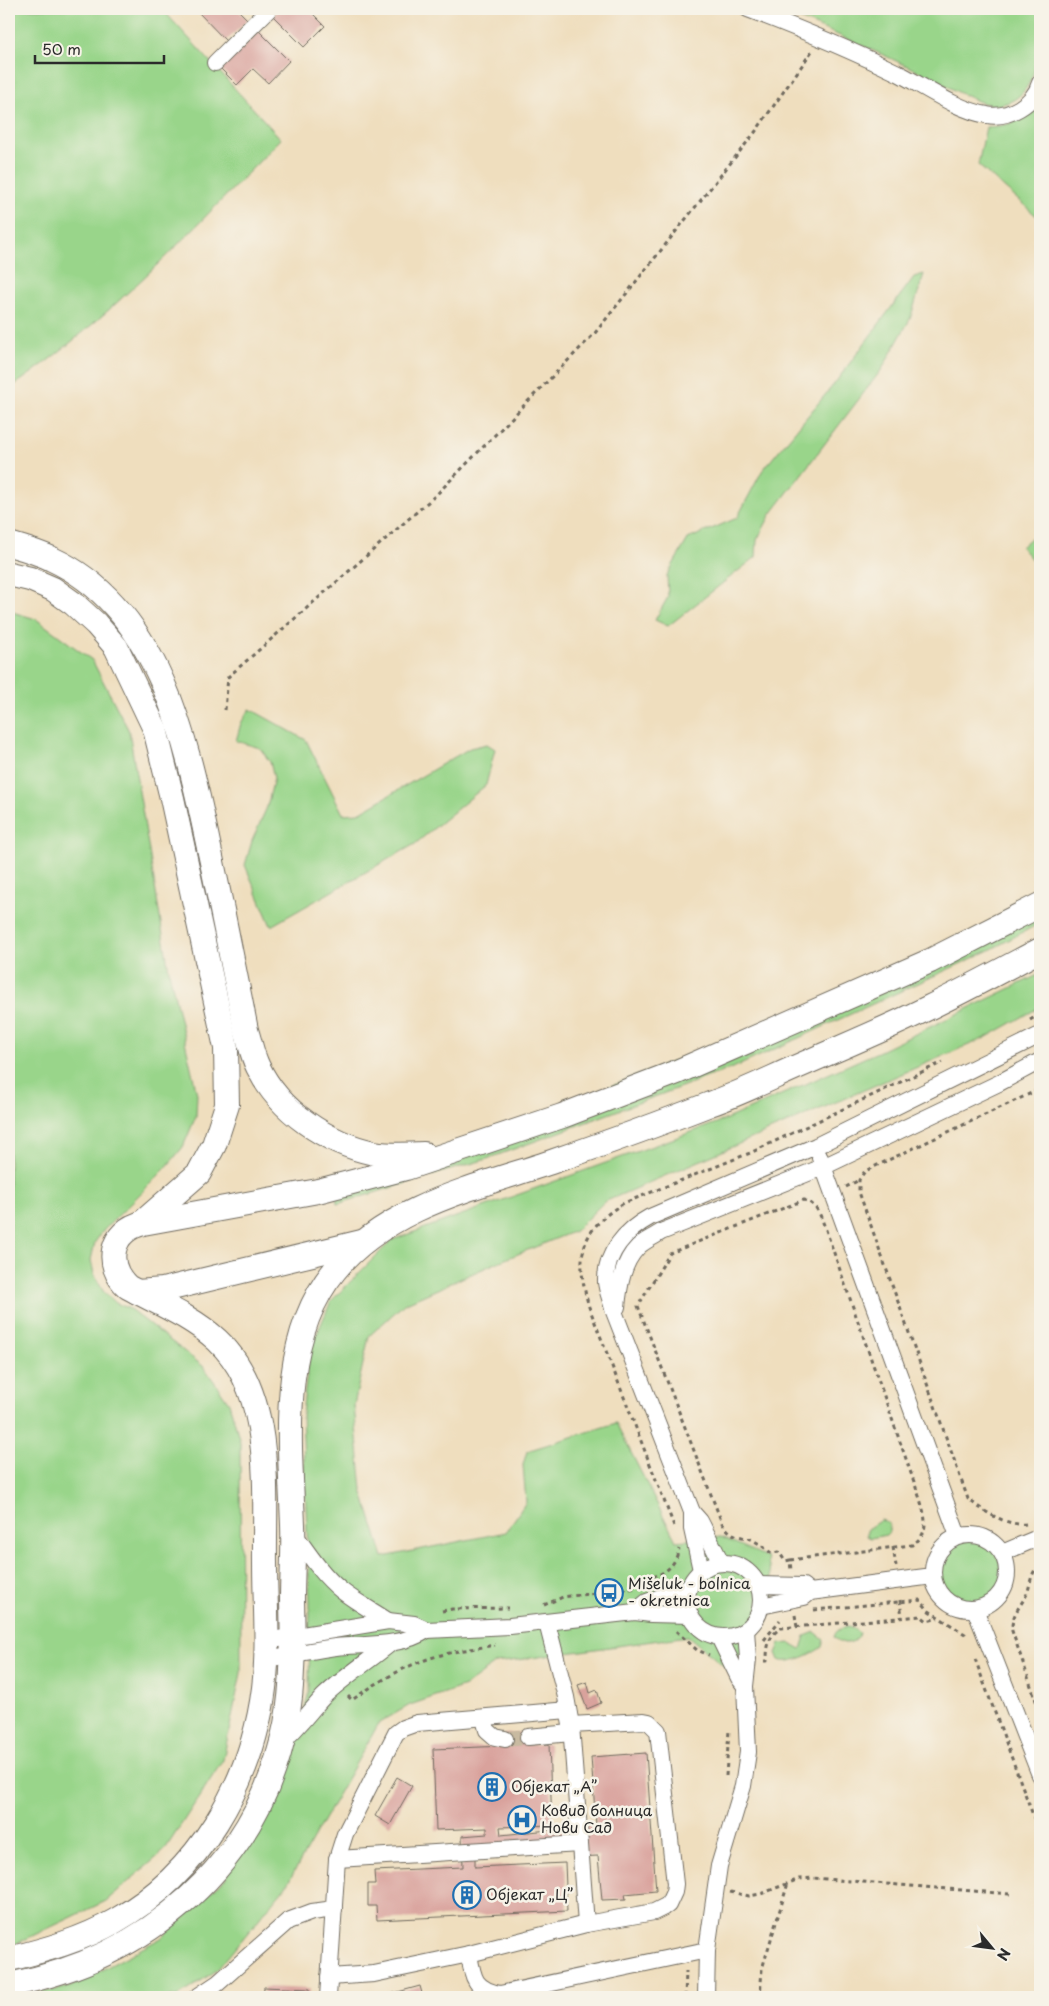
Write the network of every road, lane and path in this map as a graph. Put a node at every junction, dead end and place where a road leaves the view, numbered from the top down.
1 (269, 9) edge
2 (748, 9) edge
3 (820, 39) junction
4 (215, 63) dead end
5 (1040, 83) edge
6 (9, 544) edge
7 (9, 574) edge
8 (225, 710) dead end
9 (1040, 905) edge
10 (1040, 950) edge
11 (1040, 1035) edge
12 (1040, 1061) edge
13 (1040, 1089) edge
14 (816, 1146) junction
15 (458, 1152) junction
16 (823, 1167) junction
17 (142, 1223) junction
18 (363, 1242) junction
19 (137, 1292) junction
20 (589, 1307) dead end
21 (617, 1317) junction
22 (692, 1512) junction
23 (1029, 1524) dead end
24 (293, 1532) junction
25 (676, 1533) dead end
26 (958, 1536) junction
27 (1040, 1537) edge
28 (677, 1541) dead end
29 (779, 1552) dead end
30 (1002, 1554) junction
31 (790, 1560) dead end
32 (721, 1562) junction
33 (1040, 1565) edge
34 (701, 1570) junction
35 (933, 1576) junction
36 (758, 1585) junction
37 (689, 1586) junction
38 (810, 1592) junction
39 (542, 1606) dead end
40 (761, 1606) junction
41 (517, 1608) dead end
42 (975, 1609) junction
43 (804, 1611) dead end
44 (635, 1612) junction
45 (795, 1612) dead end
46 (435, 1613) dead end
47 (789, 1614) dead end
48 (690, 1616) junction
49 (784, 1616) dead end
50 (938, 1618) junction
51 (388, 1621) junction
52 (547, 1623) junction
53 (428, 1630) junction
54 (746, 1630) junction
55 (719, 1637) junction
56 (391, 1643) junction
57 (969, 1643) dead end
58 (293, 1646) junction
59 (266, 1650) junction
60 (972, 1652) dead end
61 (748, 1659) junction
62 (338, 1683) junction
63 (745, 1686) junction
64 (352, 1700) dead end
65 (1040, 1712) edge
66 (484, 1718) junction
67 (570, 1722) junction
68 (528, 1737) tunnel mouth
69 (505, 1739) tunnel mouth
70 (282, 1742) junction
71 (1040, 1775) edge
72 (1040, 1834) edge
73 (580, 1844) junction
74 (337, 1859) junction
75 (788, 1883) junction
76 (716, 1889) junction
77 (1010, 1894) dead end
78 (334, 1909) junction
79 (586, 1924) junction
80 (706, 1950) junction
81 (469, 1954) junction
82 (687, 1955) junction
83 (9, 1959) edge
84 (329, 1977) junction
85 (9, 1985) edge
86 (221, 1990) edge
87 (197, 1997) edge
88 (328, 1997) edge
89 (685, 1997) edge
90 (706, 1997) edge
91 (760, 1997) edge

1 - 4 street
2 - 3 street
3 - 5 street
3 - 8 path
6 - 15 highway
7 - 17 highway
9 - 15 highway
10 - 18 highway
11 - 14 street
12 - 16 street
13 - 23 path
14 - 16 street
14 - 21 street
15 - 17 highway
16 - 21 street
16 - 26 street
17 - 19 highway
18 - 19 highway
18 - 24 highway
19 - 59 highway
20 - 25 path
21 - 22 street
22 - 32 street
22 - 34 street
24 - 51 street
24 - 58 highway
26 - 30 street
26 - 35 street
27 - 30 street
28 - 39 path
29 - 31 path
30 - 42 street
32 - 34 street
32 - 36 street
33 - 65 path
34 - 37 street
35 - 38 street
35 - 42 street
36 - 38 street
36 - 40 street
37 - 44 street
37 - 48 street
38 - 40 street
40 - 54 street
41 - 46 path
42 - 71 street
43 - 50 path
44 - 48 street
44 - 52 street
45 - 47 path
48 - 55 street
49 - 61 path
50 - 57 path
50 - 61 path
51 - 53 street
51 - 58 street
52 - 53 street
52 - 67 street
53 - 56 street
54 - 55 street
54 - 61 street
55 - 63 street
56 - 58 street
56 - 62 street
58 - 59 street
58 - 70 highway
59 - 83 highway
60 - 72 path
61 - 63 street
62 - 64 path
62 - 70 street
63 - 76 street
66 - 67 street
66 - 69 street
66 - 74 street
67 - 68 street
67 - 73 street
67 - 79 street
70 - 85 highway
73 - 74 street
73 - 79 street
74 - 78 street
75 - 76 path
75 - 77 path
75 - 91 path
76 - 80 street
78 - 84 street
78 - 86 street
79 - 81 street
80 - 82 street
80 - 90 street
81 - 82 street
81 - 84 street
82 - 89 path
84 - 88 street
86 - 87 street

